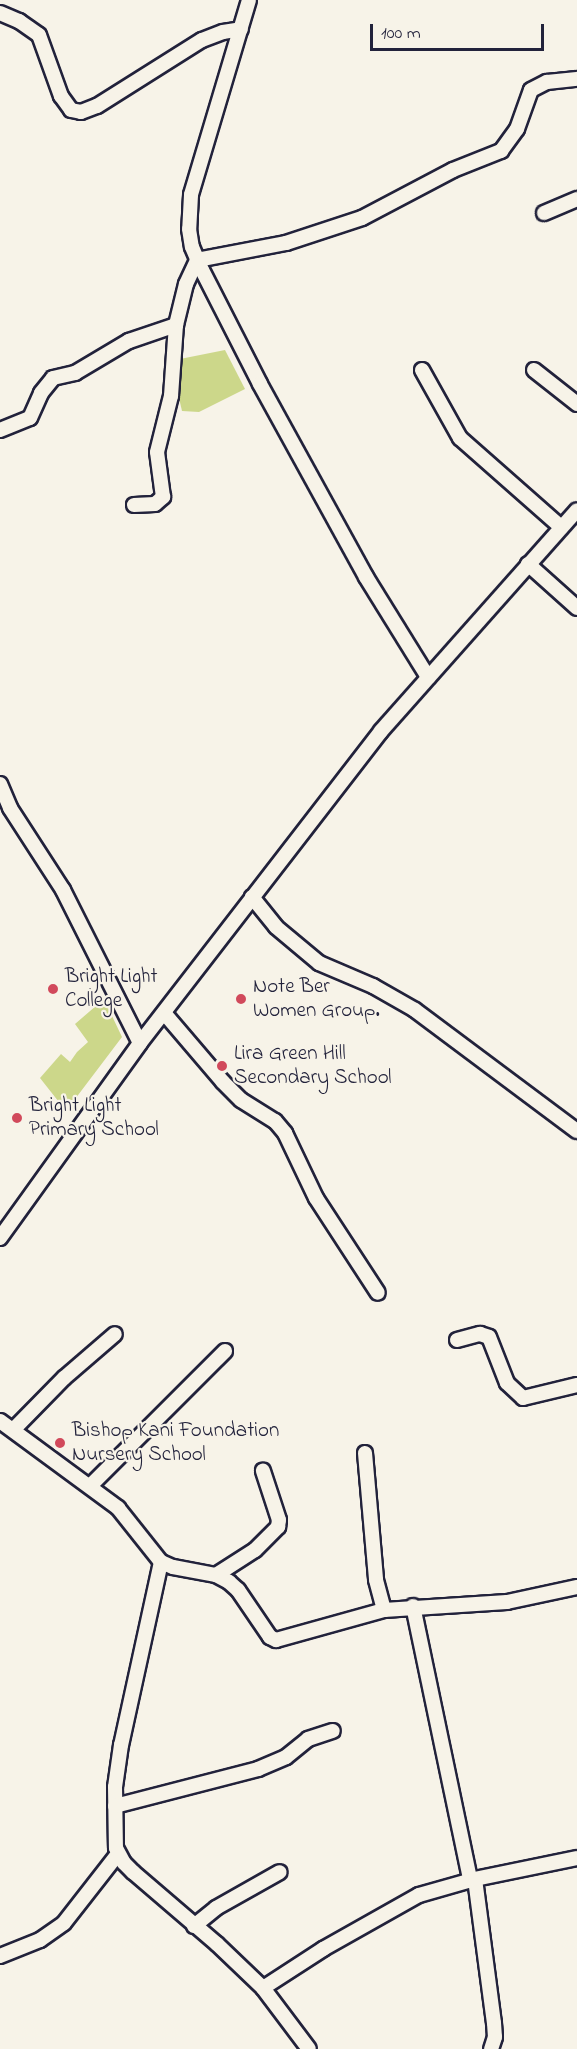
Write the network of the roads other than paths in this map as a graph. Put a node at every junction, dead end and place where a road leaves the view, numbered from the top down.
1 (249, 0) edge
2 (3, 18) edge
3 (241, 29) junction
4 (577, 79) edge
5 (577, 199) edge
6 (544, 213) dead end
7 (197, 260) junction
8 (176, 325) junction
9 (422, 370) dead end
10 (534, 370) dead end
11 (577, 404) edge
12 (0, 430) edge
13 (134, 505) dead end
14 (577, 510) edge
15 (561, 527) junction
16 (528, 564) junction
17 (577, 608) edge
18 (428, 677) junction
19 (0, 784) edge
20 (252, 897) junction
21 (165, 1014) junction
22 (140, 1043) junction
23 (577, 1131) edge
24 (0, 1238) edge
25 (378, 1293) dead end
26 (116, 1334) dead end
27 (457, 1340) dead end
28 (225, 1351) dead end
29 (577, 1385) edge
30 (0, 1421) edge
31 (13, 1430) junction
32 (365, 1453) dead end
33 (263, 1471) dead end
34 (90, 1486) junction
35 (161, 1562) junction
36 (216, 1575) junction
37 (577, 1587) edge
38 (413, 1606) junction
39 (384, 1610) junction
40 (333, 1731) dead end
41 (115, 1806) junction
42 (118, 1854) junction
43 (577, 1858) edge
44 (280, 1872) dead end
45 (473, 1880) junction
46 (194, 1926) junction
47 (0, 1956) edge
48 (263, 1988) junction
49 (309, 2049) edge
50 (491, 2049) edge

1 - 3 street
2 - 3 street
3 - 7 street
4 - 7 street
5 - 6 street
7 - 8 street
7 - 18 street
8 - 12 street
8 - 13 street
9 - 15 street
10 - 11 street
14 - 15 street
15 - 16 street
16 - 17 street
16 - 18 street
18 - 20 street
19 - 22 street
20 - 21 street
20 - 23 street
21 - 22 street
21 - 25 street
22 - 24 street
26 - 31 street
27 - 29 street
28 - 34 street
30 - 31 street
31 - 34 street
32 - 39 street
33 - 36 street
34 - 35 street
35 - 36 street
35 - 41 street
36 - 39 street
37 - 38 street
38 - 39 street
38 - 45 street
40 - 41 street
41 - 42 street
42 - 46 street
42 - 47 street
43 - 45 street
44 - 46 street
45 - 48 street
45 - 50 street
46 - 48 street
48 - 49 street

